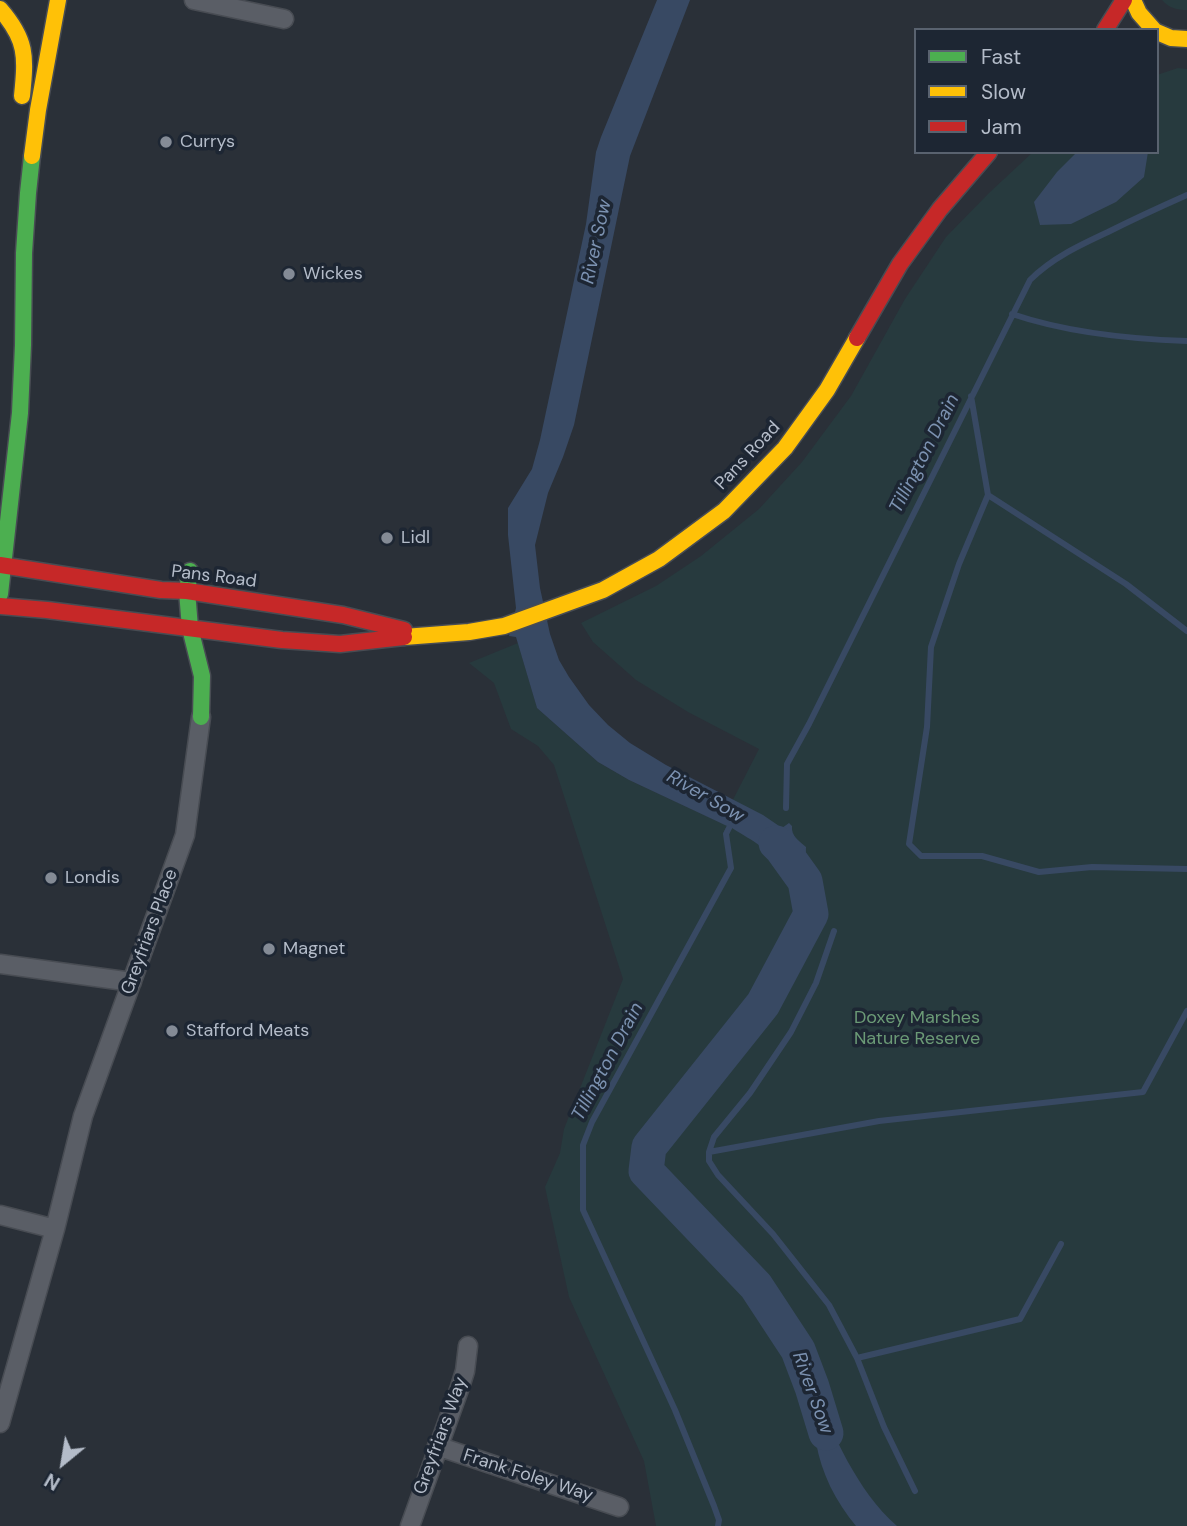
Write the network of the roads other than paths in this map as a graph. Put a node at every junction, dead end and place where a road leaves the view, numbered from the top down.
1 (58, 0) edge
2 (194, 0) edge
3 (1124, 0) edge
4 (1133, 0) edge
5 (0, 9) edge
6 (284, 19) dead end
7 (1106, 28) edge
8 (1153, 28) edge
9 (21, 107) dead end
10 (987, 154) edge
11 (2, 566) edge
12 (190, 571) dead end
13 (187, 591) junction
14 (0, 594) edge
15 (0, 606) edge
16 (190, 628) junction
17 (422, 635) junction
18 (201, 717) joint
19 (0, 964) edge
20 (132, 982) junction
21 (0, 1215) edge
22 (54, 1229) junction
23 (468, 1346) dead end
24 (0, 1423) edge
25 (438, 1446) junction
26 (620, 1507) dead end
27 (410, 1526) edge

1 - 11 main road
2 - 6 street
3 - 7 main road
4 - 8 main road
5 - 9 main road
10 - 17 main road, Pans Road
11 - 13 main road, Pans Road
11 - 14 main road
12 - 13 main road, Greyfriars Place
13 - 16 main road, Greyfriars Place
13 - 17 main road, Pans Road
15 - 16 main road, Pans Road
16 - 17 main road, Pans Road
16 - 18 main road, Greyfriars Place
18 - 20 street, Greyfriars Place
19 - 20 street
20 - 22 street, Greyfriars Place
21 - 22 street
22 - 24 street, Greyfriars Place
23 - 25 street, Greyfriars Way
25 - 26 street, Frank Foley Way
25 - 27 street, Greyfriars Way

